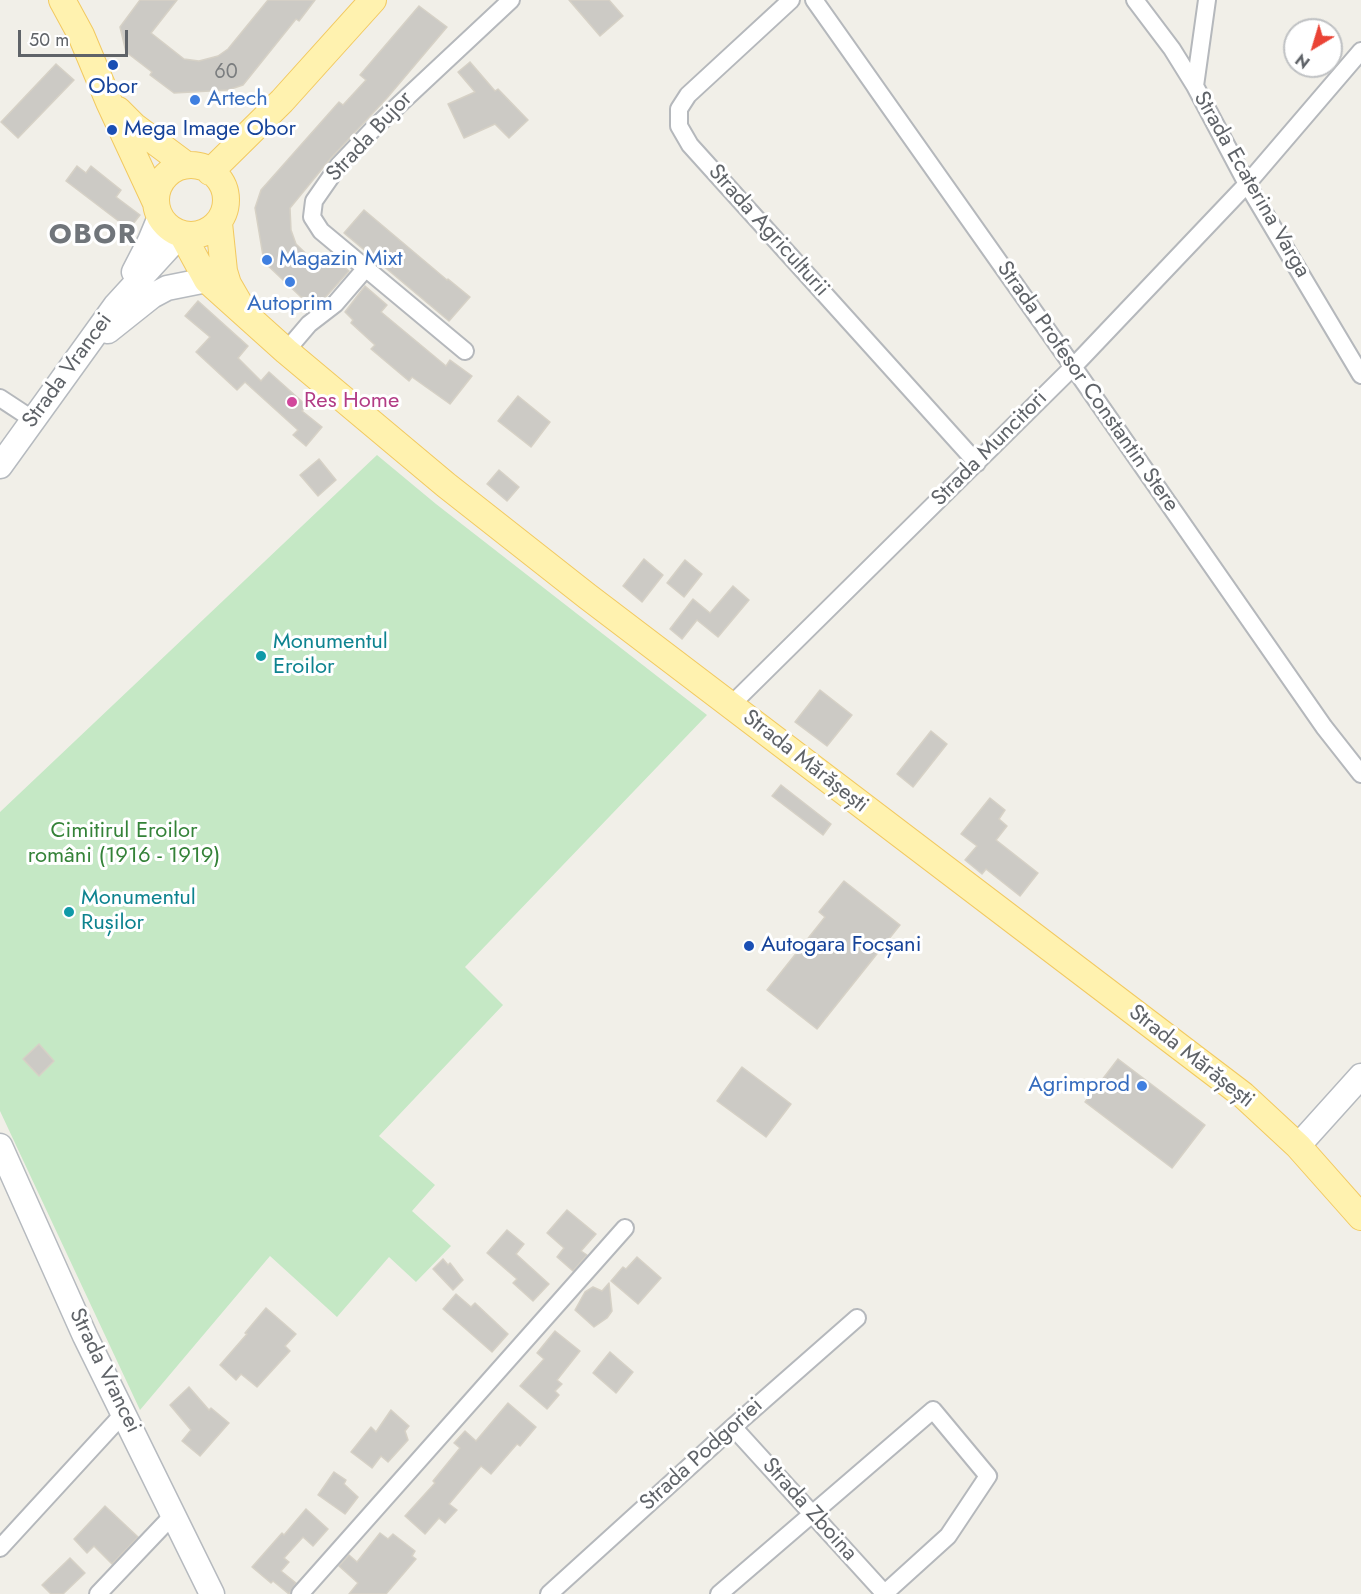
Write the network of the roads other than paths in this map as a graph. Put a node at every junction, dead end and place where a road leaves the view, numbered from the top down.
1 (62, 0) edge
2 (373, 0) edge
3 (511, 0) edge
4 (790, 0) edge
5 (814, 0) edge
6 (1135, 0) edge
7 (1207, 0) edge
8 (1361, 51) edge
9 (1195, 86) junction
10 (109, 102) junction
11 (185, 165) junction
12 (210, 172) junction
13 (1247, 184) junction
14 (158, 210) junction
15 (219, 223) junction
16 (182, 235) junction
17 (366, 268) junction
18 (207, 280) junction
19 (116, 305) junction
20 (243, 311) junction
21 (82, 351) junction
22 (286, 351) junction
23 (465, 351) dead end
24 (1073, 367) junction
25 (1361, 375) edge
26 (0, 398) edge
27 (32, 419) junction
28 (977, 463) junction
29 (0, 466) edge
30 (731, 705) junction
31 (1361, 774) edge
32 (1361, 1076) edge
33 (0, 1146) edge
34 (1298, 1146) junction
35 (1361, 1217) edge
36 (626, 1228) dead end
37 (856, 1318) dead end
38 (124, 1413) junction
39 (733, 1426) junction
40 (174, 1514) junction
41 (811, 1514) junction
42 (0, 1548) edge
43 (568, 1588) edge
44 (98, 1594) edge
45 (212, 1594) edge
46 (300, 1594) edge
47 (549, 1594) edge
48 (719, 1594) edge
49 (884, 1594) edge

1 - 10 main road
2 - 12 main road
3 - 17 street, Strada Bujor
4 - 28 street, Strada Agriculturii
5 - 24 street, Strada Profesor Constantin Stere
6 - 9 street, Strada Ecaterina Varga
7 - 9 street
8 - 13 street, Strada Muncitori
9 - 13 street, Strada Ecaterina Varga
10 - 11 main road
10 - 14 main road
11 - 12 main road
11 - 14 main road
12 - 15 main road
13 - 24 street, Strada Muncitori
13 - 25 street, Strada Ecaterina Varga
14 - 16 main road
14 - 19 street, Strada Vrancei
15 - 16 main road
15 - 20 main road, Strada Mărășești
16 - 18 main road, Strada Mărășești
16 - 19 street, Strada Vrancei
17 - 22 street
17 - 23 street, Strada Bujor
18 - 20 main road, Strada Mărășești
18 - 21 street
19 - 21 street, Strada Vrancei
20 - 22 main road, Strada Mărășești
21 - 27 street, Strada Vrancei
22 - 30 main road, Strada Mărășești
24 - 28 street, Strada Muncitori
24 - 31 street, Strada Profesor Constantin Stere
26 - 27 street
27 - 29 street, Strada Vrancei
28 - 30 street, Strada Muncitori
30 - 34 main road, Strada Mărășești
32 - 34 street
33 - 38 street, Strada Vrancei
34 - 35 main road, Strada Mărășești
36 - 46 street
37 - 39 street, Strada Podgoriei
38 - 40 street, Strada Vrancei
38 - 42 street
39 - 41 street, Strada Zboina
39 - 43 street, Strada Podgoriei
40 - 44 street
40 - 45 street, Strada Vrancei
41 - 48 street
41 - 49 street, Strada Zboina
41 - 49 street
43 - 47 street, Strada Podgoriei

